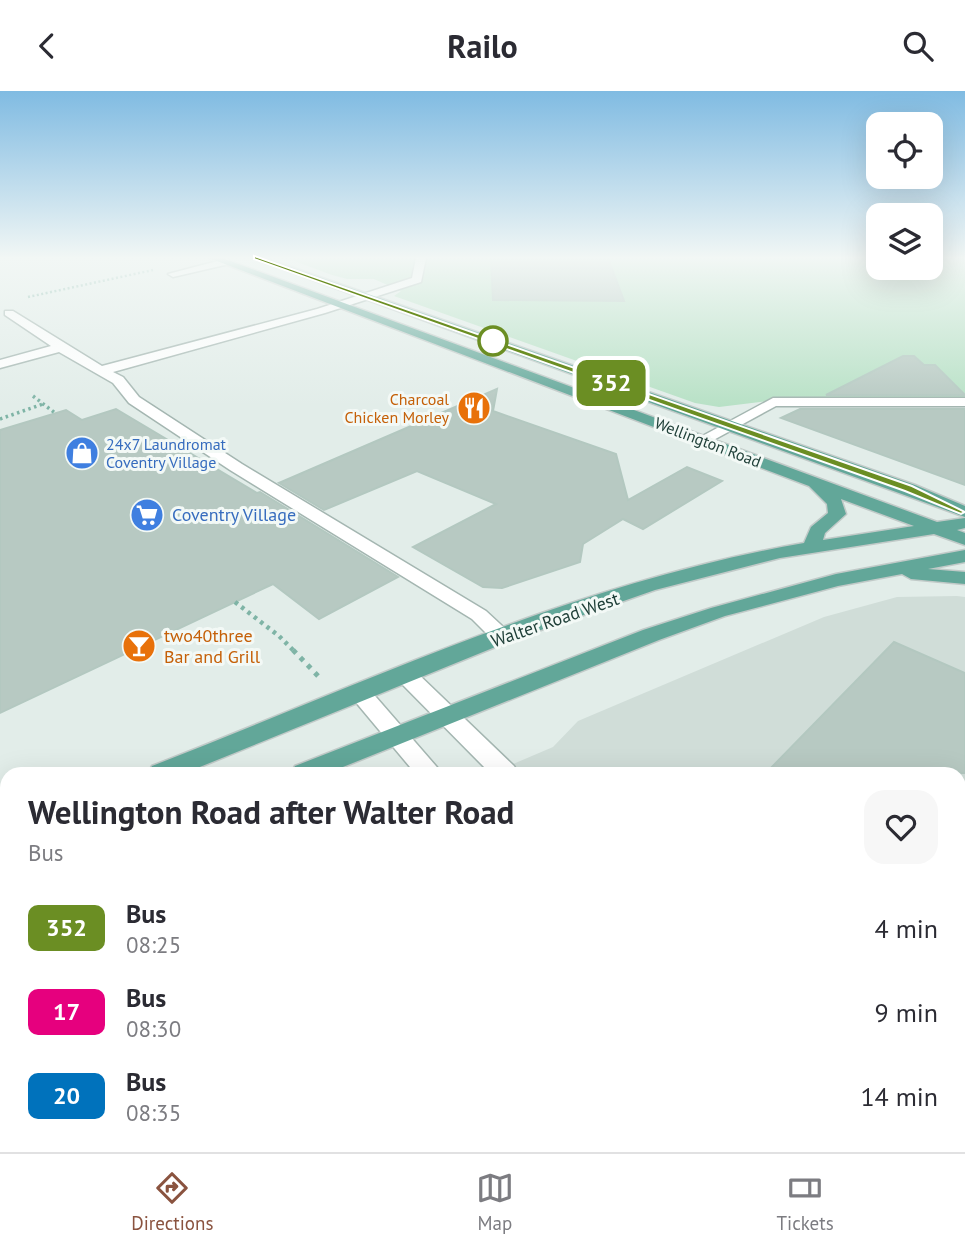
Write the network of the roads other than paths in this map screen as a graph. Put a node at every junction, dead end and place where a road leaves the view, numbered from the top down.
1 (297, 308) edge
2 (327, 308) edge
3 (349, 308) edge
4 (402, 308) edge
5 (9, 313) dead end
6 (63, 347) junction
7 (0, 364) edge
8 (98, 367) junction
9 (965, 402) edge
10 (730, 425) junction
11 (703, 440) junction
12 (811, 481) junction
13 (965, 512) edge
14 (965, 523) edge
15 (937, 529) junction
16 (965, 539) edge
17 (813, 546) junction
18 (965, 556) edge
19 (881, 571) junction
20 (965, 578) edge
21 (503, 637) junction
22 (407, 676) junction
23 (361, 694) junction
24 (447, 716) junction
25 (396, 736) junction
26 (176, 767) edge
27 (319, 767) edge
28 (424, 767) edge
29 (499, 767) edge

1 - 8 street
2 - 8 street
3 - 11 main road, Wellington Road
4 - 10 main road, Wellington Road
5 - 6 street
6 - 7 street
6 - 8 street
8 - 21 street
9 - 10 street
10 - 11 street
10 - 13 main road, Wellington Road
11 - 12 main road, Wellington Road
12 - 15 main road, Wellington Road
12 - 17 main road
14 - 15 main road, Walter Road West
15 - 16 main road, Wellington Road
15 - 17 main road, Walter Road West
17 - 21 main road, Walter Road West
18 - 19 main road
19 - 20 main road
19 - 24 main road
21 - 22 main road, Walter Road West
22 - 23 main road, Walter Road West
22 - 24 street
23 - 25 street
23 - 26 main road, Walter Road West
24 - 25 main road
24 - 29 street
25 - 27 main road
25 - 28 street

